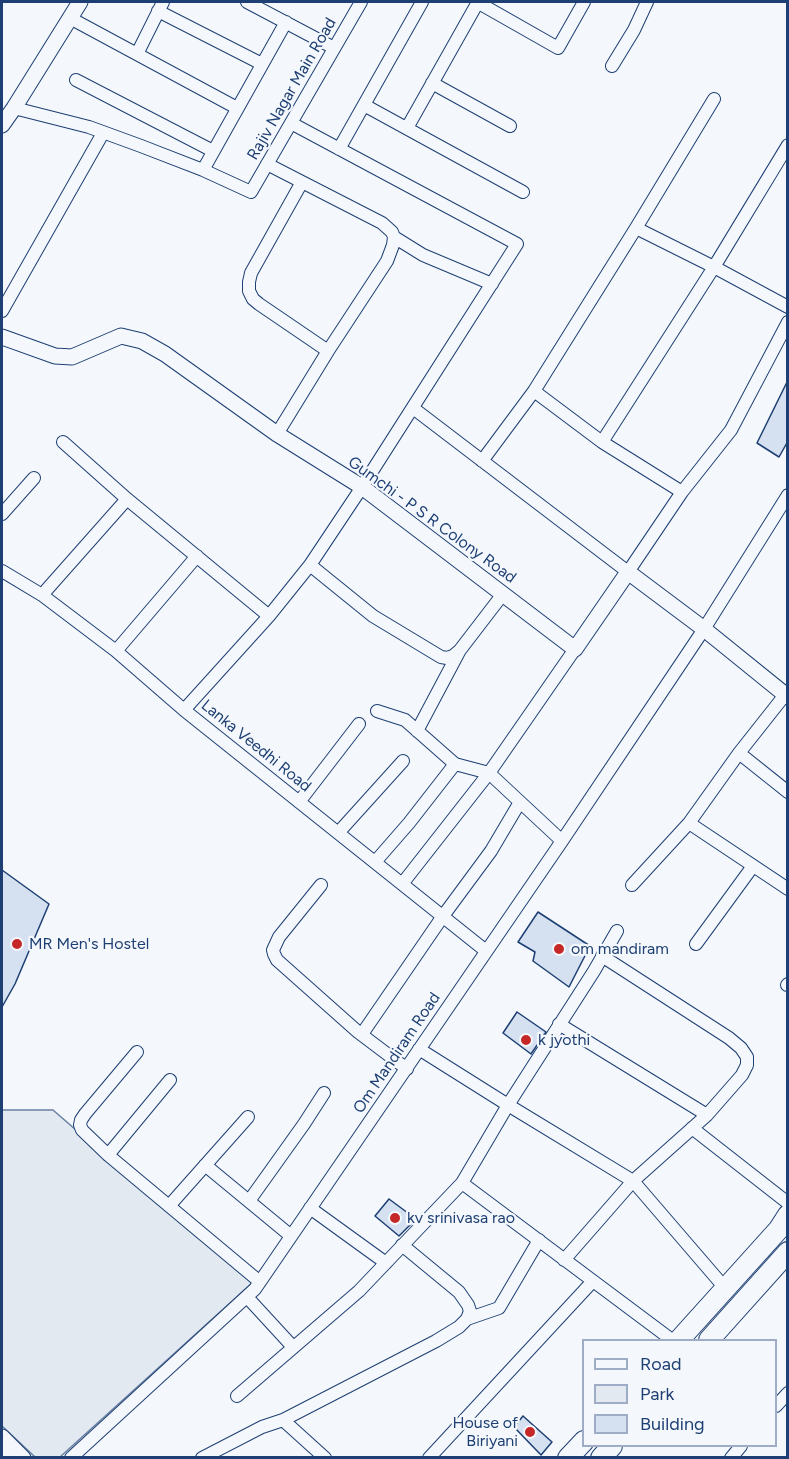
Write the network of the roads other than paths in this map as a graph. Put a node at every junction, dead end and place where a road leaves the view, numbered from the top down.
1 (80, 2) edge
2 (247, 2) edge
3 (358, 2) edge
4 (422, 2) edge
5 (477, 2) edge
6 (647, 2) edge
7 (581, 3) edge
8 (161, 6) edge
9 (70, 18) junction
10 (286, 22) junction
11 (334, 48) junction
12 (137, 54) junction
13 (262, 64) junction
14 (612, 66) dead end
15 (76, 80) dead end
16 (432, 83) junction
17 (714, 99) dead end
18 (364, 105) junction
19 (14, 108) junction
20 (237, 108) junction
21 (291, 123) junction
22 (2, 124) edge
23 (510, 126) dead end
24 (407, 128) junction
25 (103, 133) junction
26 (788, 145) edge
27 (339, 149) junction
28 (213, 151) junction
29 (267, 164) junction
30 (203, 170) junction
31 (302, 182) junction
32 (523, 192) dead end
33 (636, 228) junction
34 (394, 237) junction
35 (714, 267) junction
36 (492, 284) junction
37 (788, 307) edge
38 (2, 311) edge
39 (788, 322) edge
40 (2, 337) edge
41 (328, 351) junction
42 (534, 391) junction
43 (412, 408) junction
44 (277, 434) junction
45 (63, 442) dead end
46 (602, 442) junction
47 (482, 461) junction
48 (34, 478) dead end
49 (362, 487) junction
50 (682, 492) junction
51 (788, 495) edge
52 (127, 499) junction
53 (2, 514) edge
54 (197, 556) junction
55 (310, 565) junction
56 (2, 571) edge
57 (628, 572) junction
58 (503, 594) junction
59 (42, 595) junction
60 (269, 616) junction
61 (704, 629) junction
62 (575, 649) junction
63 (460, 650) junction
64 (116, 651) junction
65 (787, 695) edge
66 (184, 710) junction
67 (377, 711) dead end
68 (359, 724) dead end
69 (417, 731) junction
70 (739, 753) junction
71 (403, 761) dead end
72 (455, 764) junction
73 (489, 773) junction
74 (788, 792) edge
75 (299, 802) junction
76 (520, 802) junction
77 (689, 823) junction
78 (339, 833) junction
79 (562, 841) junction
80 (375, 862) junction
81 (753, 866) junction
82 (402, 884) junction
83 (321, 885) dead end
84 (632, 885) dead end
85 (788, 889) edge
86 (443, 916) junction
87 (617, 931) dead end
88 (696, 944) dead end
89 (486, 951) junction
90 (602, 956) junction
91 (559, 1024) junction
92 (362, 1034) junction
93 (419, 1049) junction
94 (137, 1052) dead end
95 (407, 1069) junction
96 (170, 1080) dead end
97 (324, 1093) dead end
98 (508, 1105) junction
99 (707, 1115) junction
100 (248, 1117) dead end
101 (692, 1128) junction
102 (108, 1155) junction
103 (205, 1165) junction
104 (633, 1181) junction
105 (462, 1184) junction
106 (249, 1201) junction
107 (788, 1203) edge
108 (169, 1206) junction
109 (310, 1208) junction
110 (788, 1215) edge
111 (291, 1236) junction
112 (539, 1240) junction
113 (402, 1245) junction
114 (788, 1252) edge
115 (564, 1260) junction
116 (386, 1263) junction
117 (593, 1281) junction
118 (260, 1282) junction
119 (725, 1288) junction
120 (247, 1297) junction
121 (467, 1319) junction
122 (696, 1322) junction
123 (669, 1339) edge
124 (681, 1339) edge
125 (713, 1339) edge
126 (293, 1347) junction
127 (237, 1396) dead end
128 (283, 1420) junction
129 (2, 1437) edge
130 (582, 1443) edge
131 (23, 1458) edge
132 (71, 1458) edge
133 (202, 1458) edge
134 (325, 1458) edge
135 (429, 1458) edge
136 (568, 1458) edge

1 - 9 street
2 - 10 street
3 - 11 street, Rajiv Nagar Main Road
4 - 18 street
5 - 7 street
5 - 16 street
6 - 14 street
8 - 12 street
8 - 13 street
9 - 12 street
9 - 19 street
10 - 11 street
10 - 13 street
11 - 21 street, Rajiv Nagar Main Road
12 - 20 street
13 - 20 street
15 - 28 street
16 - 23 street
16 - 24 street
17 - 33 street
18 - 24 street
18 - 27 street
19 - 22 street
19 - 25 street
20 - 28 street
21 - 27 street
21 - 29 street, Rajiv Nagar Main Road
24 - 32 street
25 - 30 street
25 - 38 street
26 - 35 street
27 - 36 street
28 - 30 street
29 - 30 street, Rajiv Nagar Main Road
29 - 31 street
31 - 34 street
31 - 41 street
33 - 35 street
33 - 42 street
34 - 36 street
34 - 41 street
35 - 37 street
35 - 46 street
36 - 43 street
39 - 50 street
40 - 44 street, Gumchi - P S R Colony Road
41 - 44 street
42 - 46 street
42 - 47 street
43 - 47 street
43 - 49 street
44 - 49 street, Gumchi - P S R Colony Road
45 - 52 street
46 - 50 street
47 - 57 street
48 - 53 street
49 - 55 street
49 - 58 street, Gumchi - P S R Colony Road
50 - 57 street
51 - 61 street, Om Mandiram Road
52 - 54 street
52 - 59 street
54 - 60 street
54 - 64 street
55 - 60 street
55 - 63 street
56 - 59 street, Lanka Veedhi Road
57 - 61 street
57 - 62 street
58 - 62 street, Gumchi - P S R Colony Road
58 - 63 street
59 - 64 street, Lanka Veedhi Road
60 - 66 street
61 - 65 street
61 - 79 street, Om Mandiram Road
62 - 73 street
63 - 69 street
64 - 66 street, Lanka Veedhi Road
65 - 70 street
66 - 75 street, Lanka Veedhi Road
67 - 69 street
68 - 75 street
69 - 72 street
70 - 74 street
70 - 77 street
71 - 78 street
72 - 73 street
72 - 80 street
73 - 76 street
73 - 82 street
75 - 78 street, Lanka Veedhi Road
76 - 79 street
76 - 86 street
77 - 81 street
77 - 84 street
78 - 80 street, Lanka Veedhi Road
79 - 89 street, Om Mandiram Road
80 - 82 street, Lanka Veedhi Road
81 - 85 street
81 - 88 street
82 - 86 street, Lanka Veedhi Road
83 - 92 street
86 - 89 street, Lanka Veedhi Road
86 - 92 street
87 - 90 street
89 - 93 street, Om Mandiram Road
90 - 91 street
90 - 99 street
91 - 98 street
91 - 99 street
92 - 95 street
93 - 95 street, Om Mandiram Road
93 - 98 street
94 - 102 street
95 - 109 street, Om Mandiram Road
96 - 102 street
97 - 106 street
98 - 104 street
98 - 105 street
99 - 101 street
100 - 103 street
101 - 104 street
101 - 107 street
102 - 108 street
103 - 106 street
103 - 108 street
104 - 115 street
104 - 119 street
105 - 112 street
105 - 113 street
106 - 111 street
108 - 118 street
109 - 111 street, Om Mandiram Road
109 - 116 street
110 - 119 main road
111 - 118 street, Om Mandiram Road
112 - 115 street
112 - 121 street
113 - 116 street
113 - 121 street
114 - 125 main road
115 - 117 street
116 - 126 street
117 - 123 street
117 - 135 street
118 - 120 street, Om Mandiram Road
119 - 122 main road
120 - 126 street
120 - 132 street, Om Mandiram Road
121 - 128 street
122 - 124 main road
122 - 125 street
126 - 127 street
128 - 133 street
128 - 134 street
129 - 131 street
130 - 136 main road

